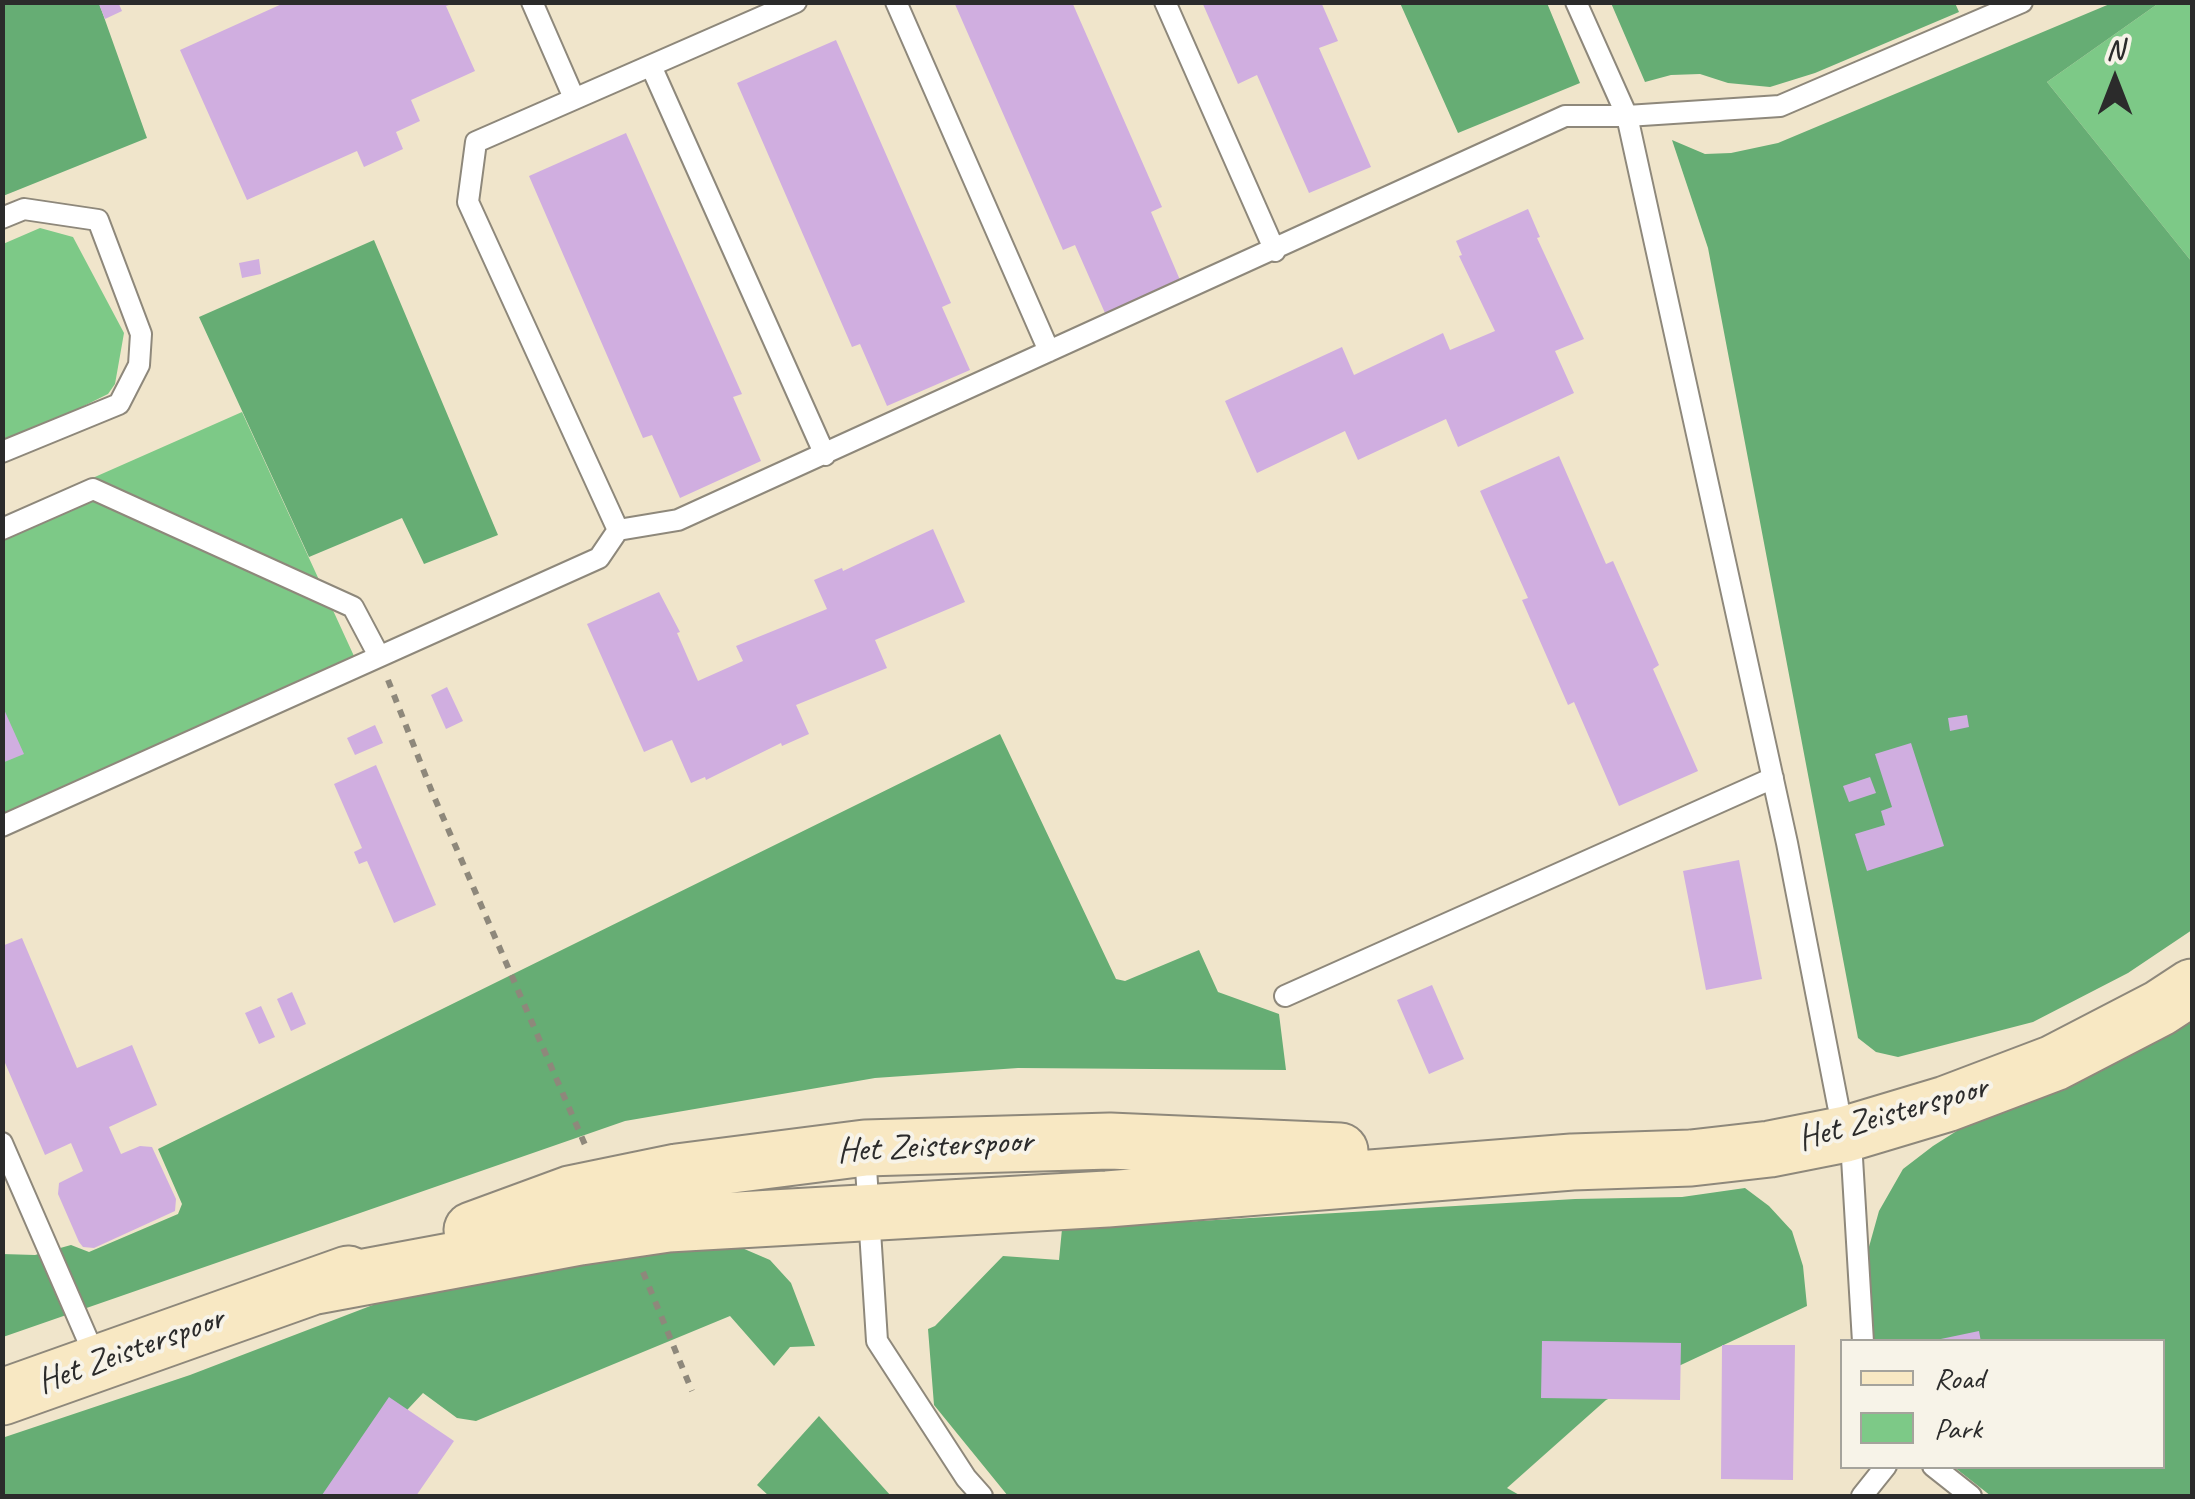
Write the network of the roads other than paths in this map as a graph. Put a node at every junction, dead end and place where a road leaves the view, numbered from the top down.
1 (532, 2) edge
2 (796, 2) edge
3 (896, 2) edge
4 (1165, 2) edge
5 (1576, 2) edge
6 (2022, 2) edge
7 (651, 66) junction
8 (574, 98) junction
9 (1627, 116) junction
10 (2, 218) edge
11 (1274, 251) junction
12 (1049, 352) junction
13 (2, 452) edge
14 (826, 455) junction
15 (2, 529) edge
16 (618, 530) junction
17 (379, 656) junction
18 (1773, 778) junction
19 (2, 826) edge
20 (2192, 987) edge
21 (1285, 996) dead end
22 (1846, 1134) junction
23 (2, 1143) edge
24 (865, 1148) junction
25 (1572, 1162) junction
26 (612, 1209) junction
27 (867, 1212) junction
28 (1863, 1339) edge
29 (98, 1362) junction
30 (2, 1397) edge
31 (1884, 1469) edge
32 (1937, 1469) edge
33 (982, 1496) edge
34 (1862, 1496) edge
35 (1971, 1496) edge

1 - 8 lane
2 - 7 lane
3 - 12 lane
4 - 11 lane
5 - 9 lane
6 - 9 lane
7 - 8 lane
7 - 14 lane
8 - 16 lane
9 - 11 lane
9 - 18 lane
10 - 13 lane
11 - 12 lane
12 - 14 lane
14 - 16 lane
15 - 17 lane
16 - 17 lane
17 - 19 lane
18 - 21 lane
18 - 22 lane
20 - 22 street, Het Zeisterspoor
22 - 25 street, Het Zeisterspoor
22 - 28 lane
23 - 29 lane
24 - 25 street, Het Zeisterspoor
24 - 26 street, Het Zeisterspoor
24 - 27 lane
25 - 27 street, Het Zeisterspoor
26 - 27 street, Het Zeisterspoor
26 - 29 street, Het Zeisterspoor
27 - 33 lane
29 - 30 street, Het Zeisterspoor
31 - 34 lane
32 - 35 lane

